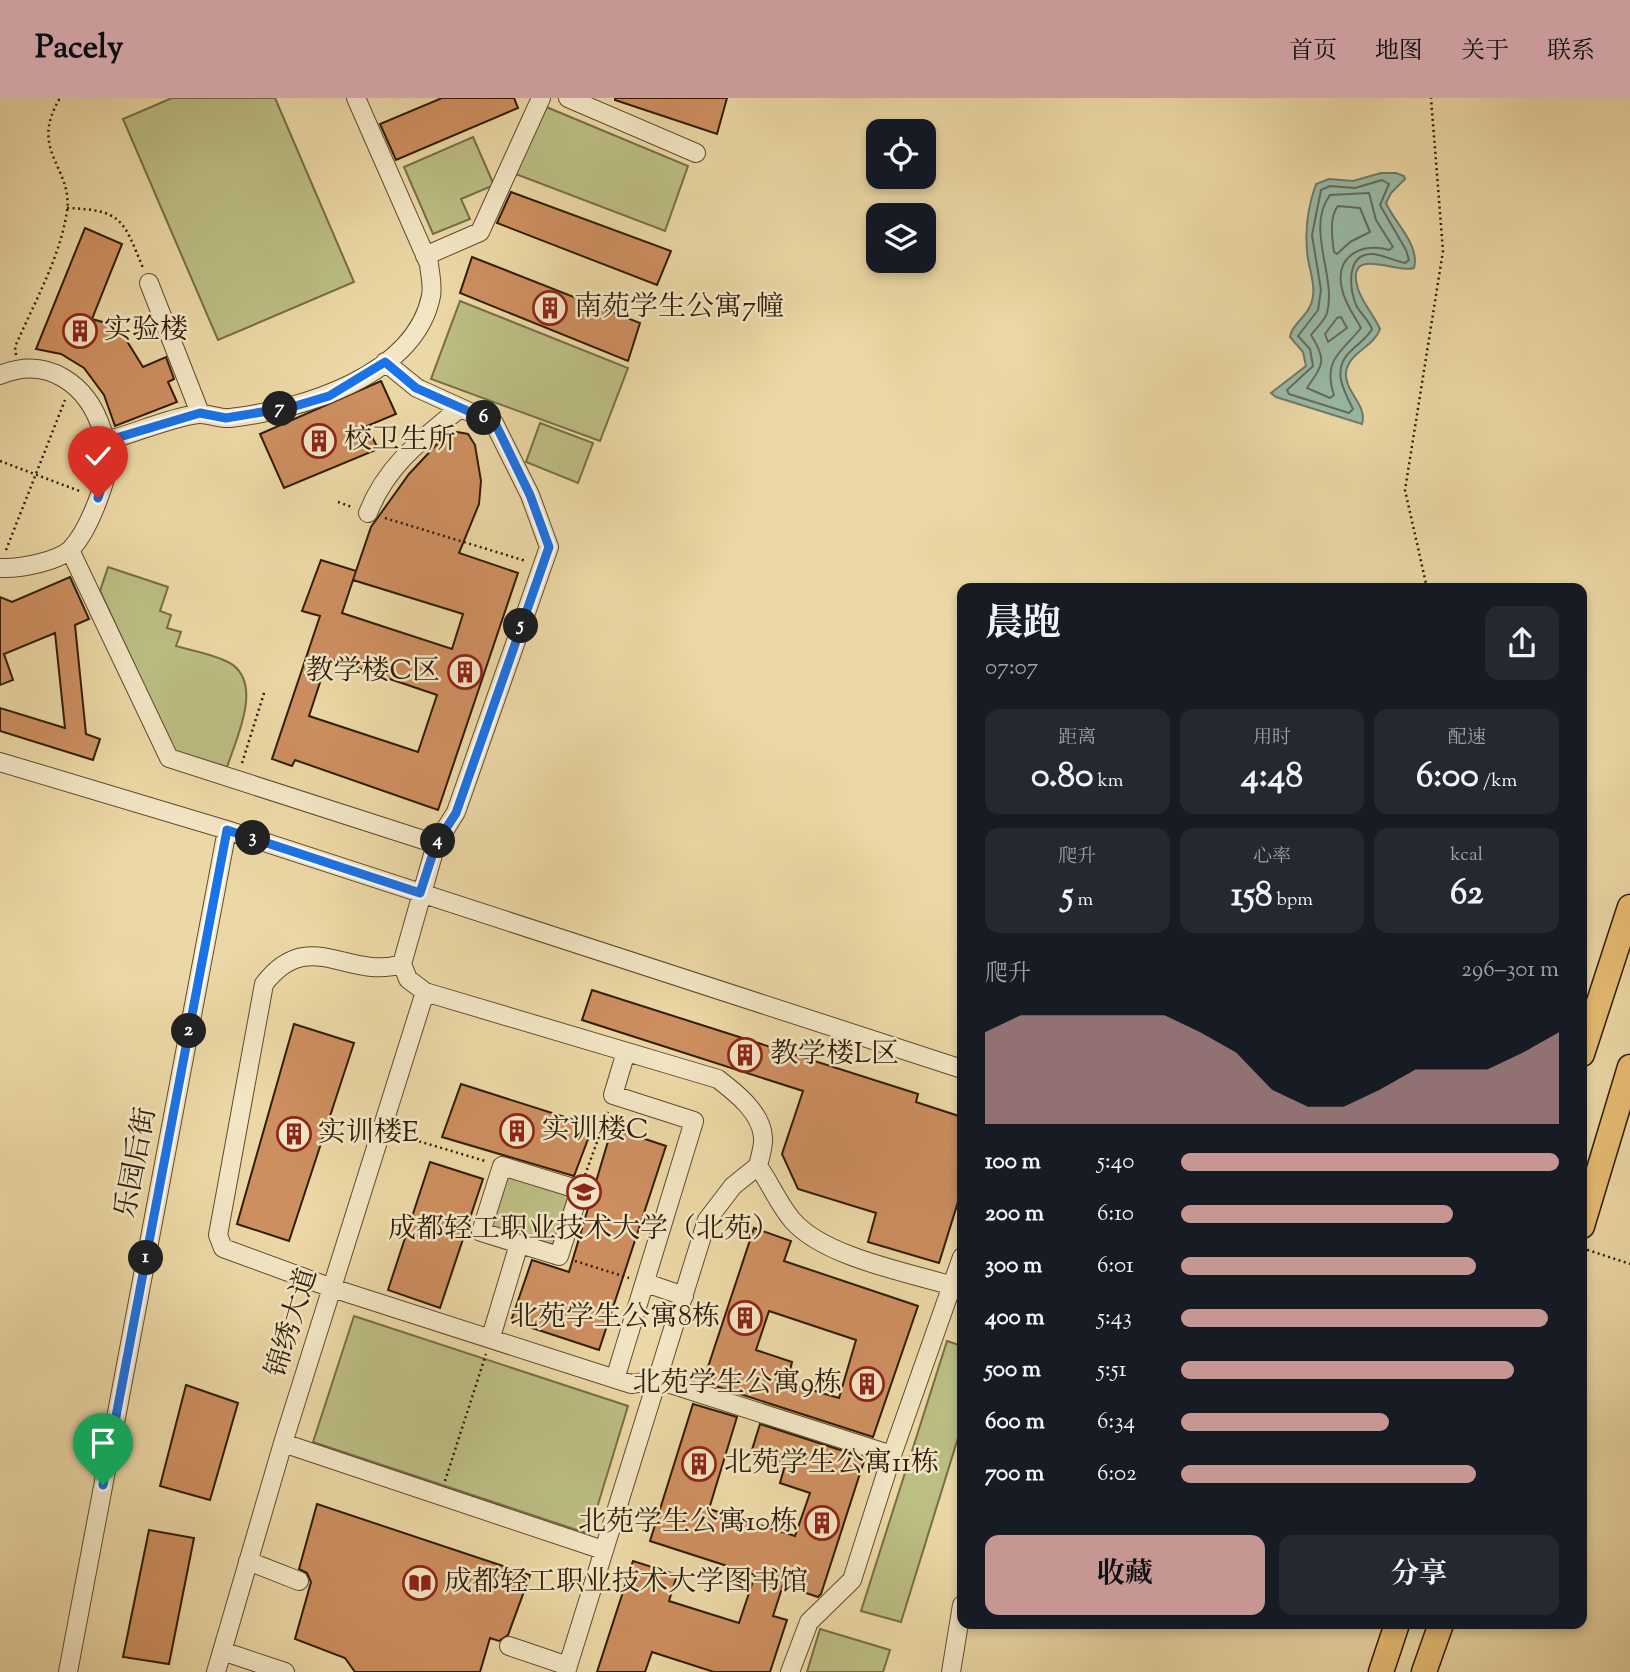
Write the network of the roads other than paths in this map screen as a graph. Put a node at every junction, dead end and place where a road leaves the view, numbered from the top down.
1 (356, 98) edge
2 (541, 98) edge
3 (568, 98) edge
4 (696, 153) dead end
5 (425, 256) junction
6 (149, 283) road end
7 (385, 362) junction
8 (0, 375) edge
9 (460, 408) junction
10 (200, 413) junction
11 (106, 441) junction
12 (368, 513) road end
13 (70, 550) junction
14 (2, 562) edge
15 (0, 762) edge
16 (227, 830) junction
17 (436, 844) junction
18 (420, 893) junction
19 (1630, 907) edge
20 (402, 964) junction
21 (425, 992) junction
22 (1587, 1039) edge
23 (626, 1052) junction
24 (957, 1067) edge
25 (1630, 1067) edge
26 (758, 1166) junction
27 (1587, 1211) edge
28 (519, 1244) junction
29 (957, 1273) edge
30 (646, 1283) junction
31 (953, 1286) junction
32 (332, 1288) junction
33 (684, 1296) junction
34 (491, 1337) junction
35 (615, 1379) junction
36 (657, 1380) junction
37 (283, 1443) junction
38 (891, 1455) junction
39 (603, 1550) junction
40 (248, 1561) junction
41 (299, 1581) dead end
42 (958, 1629) edge
43 (1395, 1629) edge
44 (1439, 1629) edge
45 (509, 1646) dead end
46 (222, 1651) junction
47 (567, 1669) edge
48 (68, 1672) edge
49 (216, 1672) edge
50 (285, 1672) edge
51 (790, 1672) edge
52 (951, 1672) edge
53 (1381, 1672) edge
54 (1424, 1672) edge

1 - 5 street
2 - 5 street
3 - 4 street
5 - 7 street
6 - 10 street
7 - 9 street
7 - 10 street
8 - 11 street
9 - 12 street
9 - 17 street
10 - 11 street
11 - 13 street
13 - 14 street
13 - 17 street
15 - 16 street
16 - 18 street
16 - 48 street, 乐园后街
17 - 18 street
18 - 20 street
18 - 24 street
19 - 22 highway
20 - 21 street
20 - 32 street
21 - 23 street
21 - 32 street, 锦绣大道
23 - 26 street
23 - 30 street
25 - 27 highway
26 - 31 street
26 - 33 street
28 - 28 street
28 - 34 street
29 - 31 street
30 - 33 street
30 - 35 street
31 - 38 street
32 - 34 street
32 - 37 street, 锦绣大道
33 - 36 street
34 - 35 street
35 - 36 street
36 - 38 street
36 - 39 street
37 - 39 street
37 - 40 street, 锦绣大道
38 - 51 street
39 - 47 street
40 - 41 street
40 - 46 street, 锦绣大道
42 - 52 street
43 - 53 highway
44 - 54 highway
45 - 47 street
46 - 49 street, 锦绣大道
46 - 50 street

